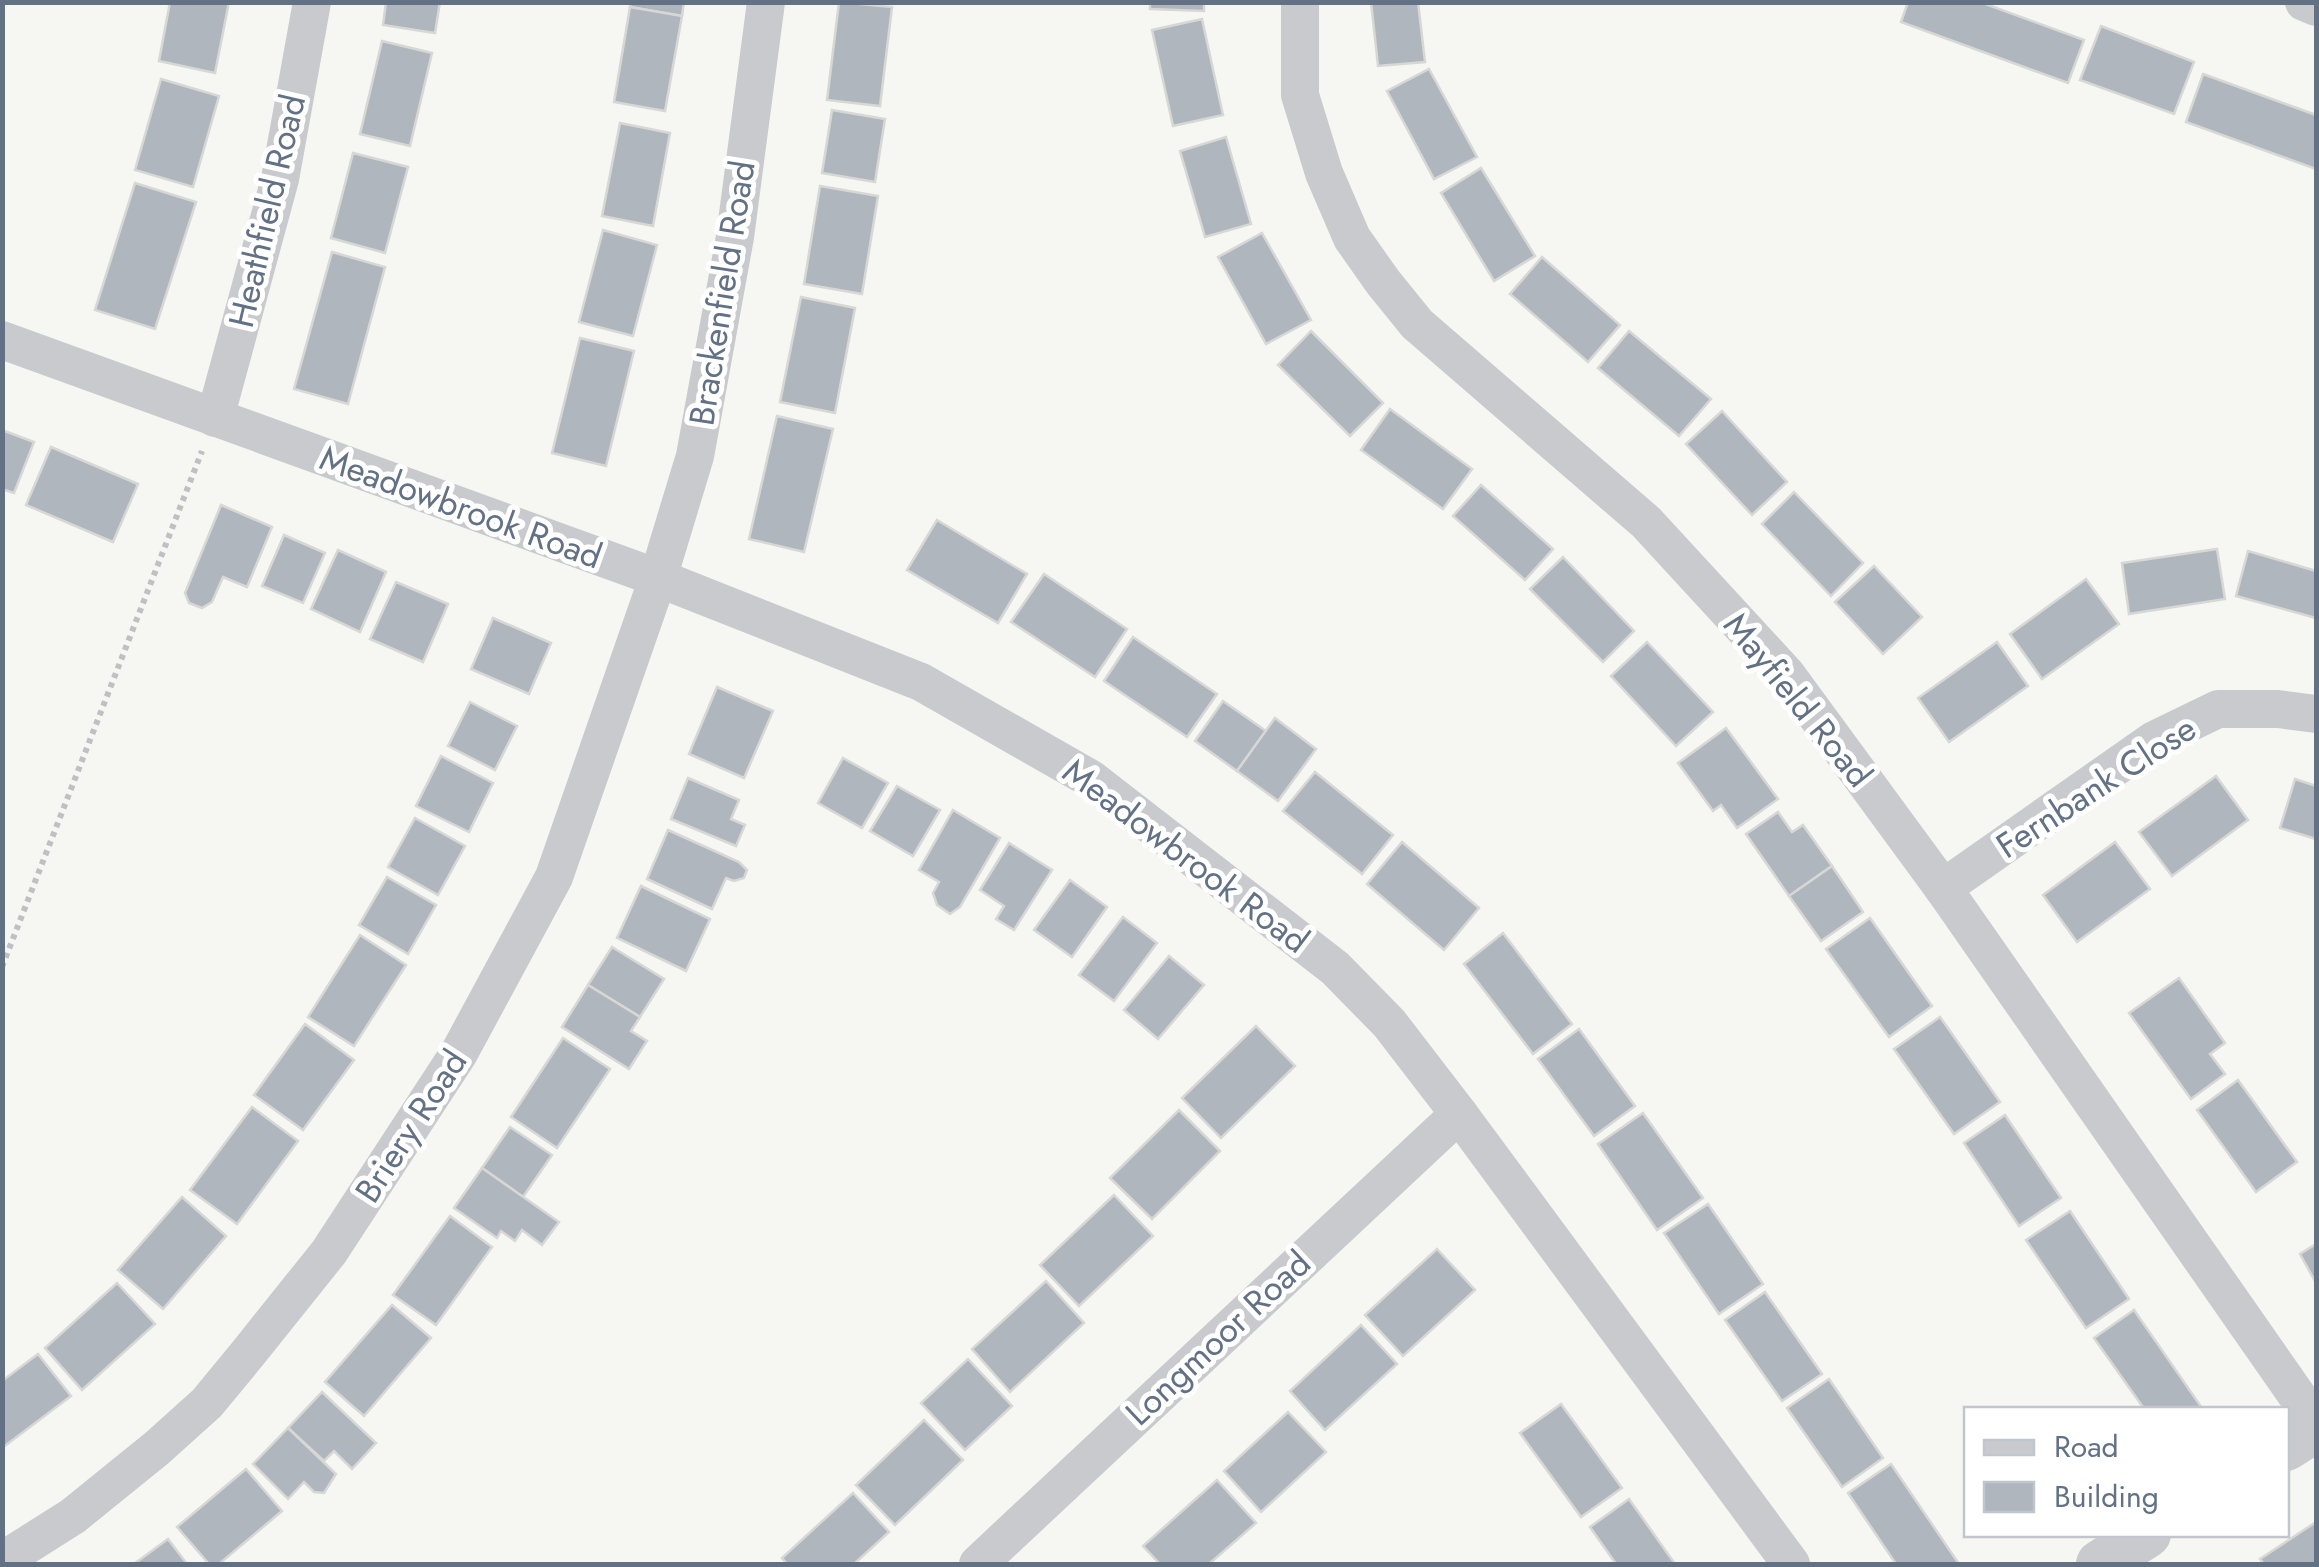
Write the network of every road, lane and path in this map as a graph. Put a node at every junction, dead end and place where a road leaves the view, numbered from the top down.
1 (312, 2) edge
2 (766, 2) edge
3 (1300, 2) edge
4 (2304, 2) edge
5 (2316, 6) edge
6 (2, 340) edge
7 (214, 418) junction
8 (658, 578) junction
9 (2316, 714) edge
10 (1943, 888) junction
11 (2, 967) edge
12 (1459, 1114) junction
13 (2316, 1425) edge
14 (2289, 1445) edge
15 (2142, 1537) edge
16 (2, 1561) edge
17 (978, 1564) edge
18 (1791, 1564) edge
19 (2100, 1564) edge

1 - 7 street, Heathfield Road
2 - 8 street, Brackenfield Road
3 - 10 street, Mayfield Road
4 - 5 street
6 - 7 street, Meadowbrook Road
7 - 8 street, Meadowbrook Road
7 - 11 path
8 - 12 street, Meadowbrook Road
8 - 16 street, Briery Road
9 - 10 street, Fernbank Close
10 - 13 street, Mayfield Road
12 - 17 street, Longmoor Road
12 - 18 street, Meadowbrook Road
13 - 14 street
15 - 19 street

